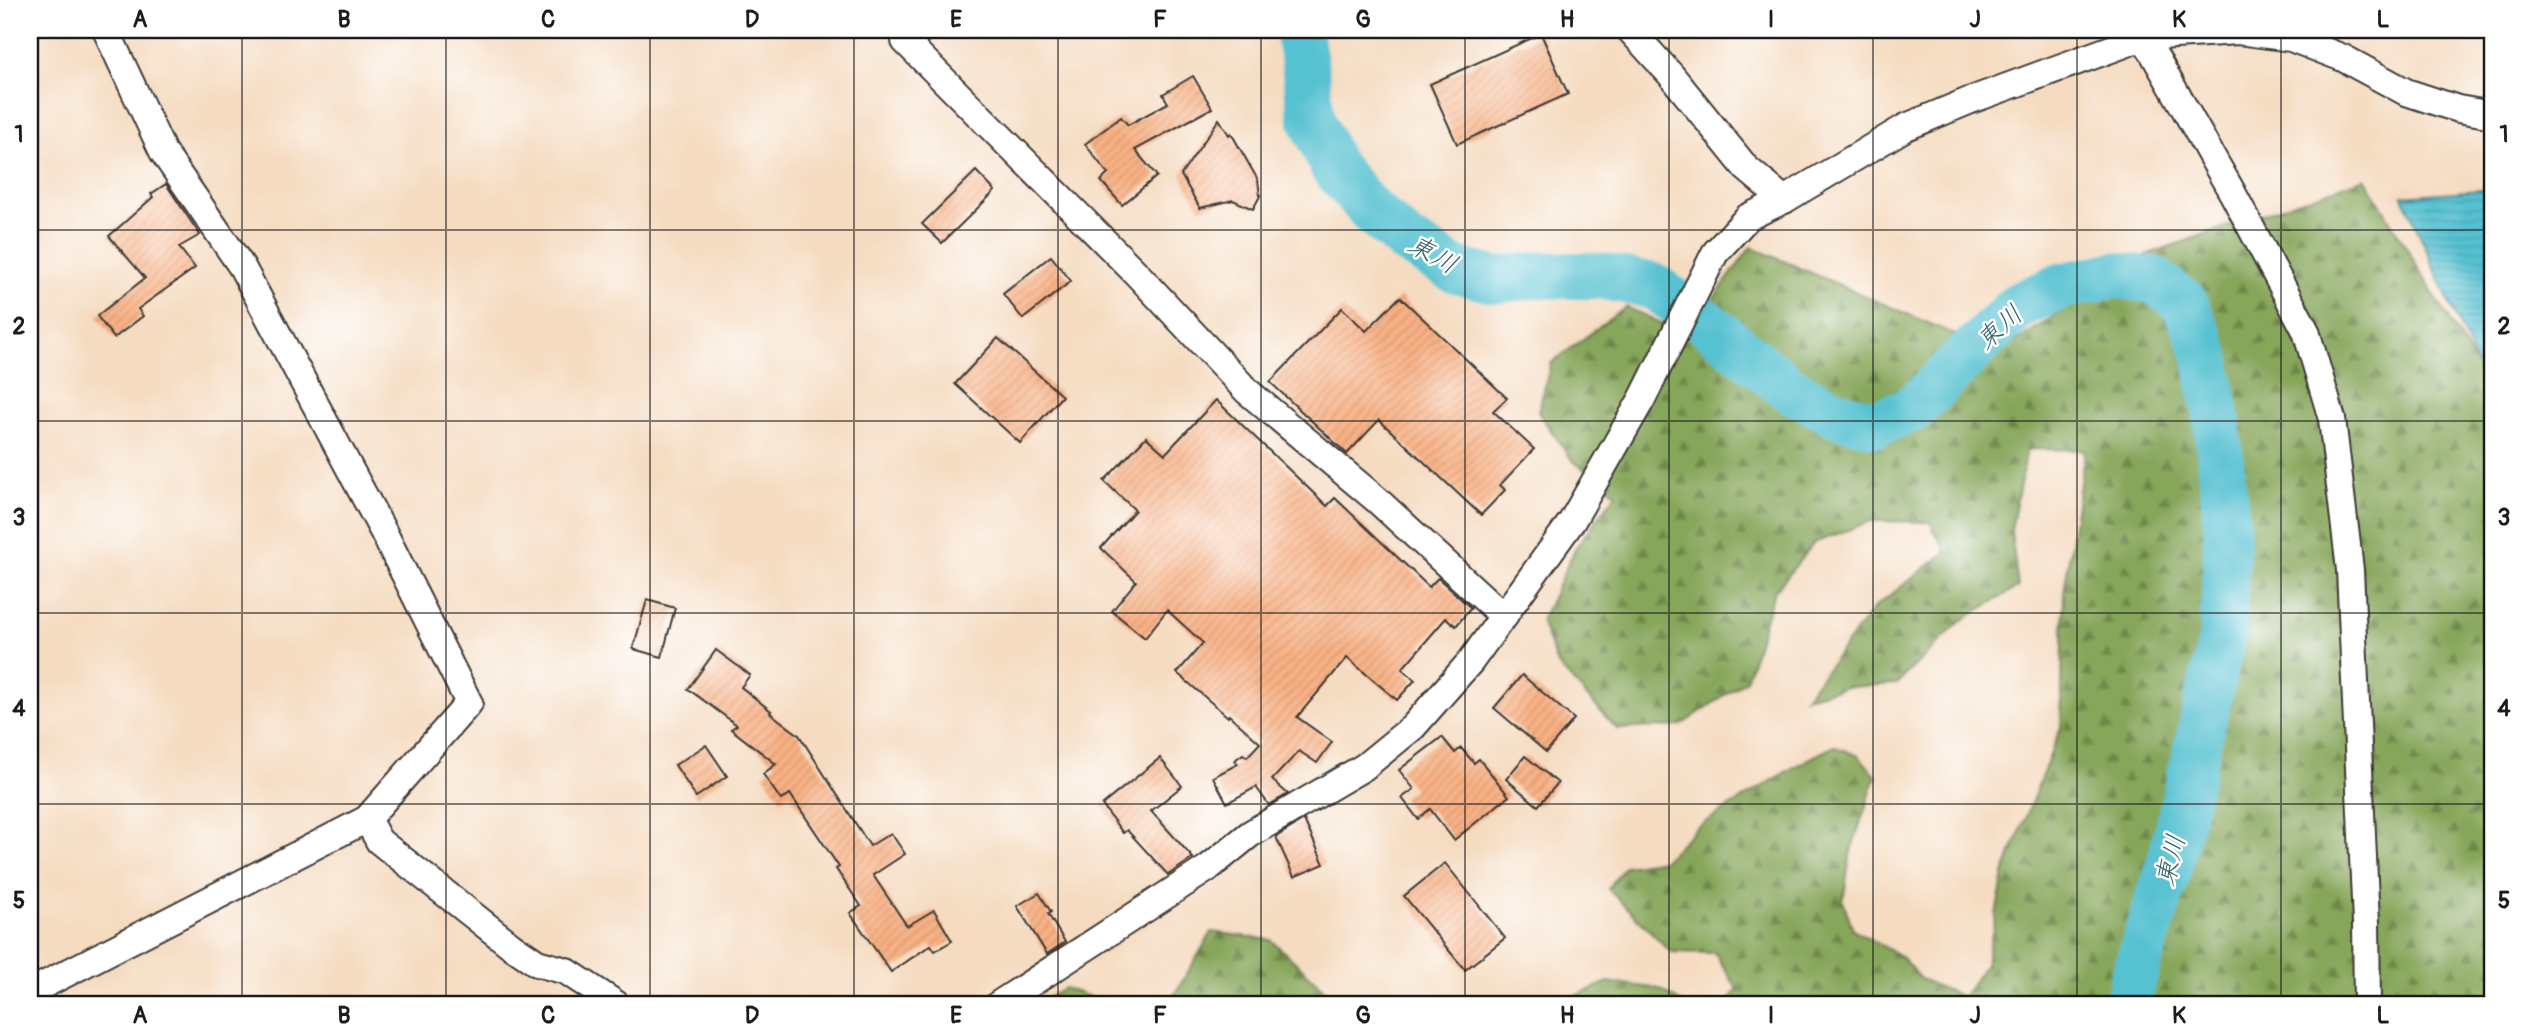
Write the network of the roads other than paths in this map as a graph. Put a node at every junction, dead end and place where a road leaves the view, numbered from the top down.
1 (106, 30) edge
2 (920, 30) edge
3 (1630, 30) edge
4 (2142, 34) edge
5 (2493, 115) edge
6 (1783, 200) junction
7 (1504, 617) junction
8 (367, 819) junction
9 (30, 992) edge
10 (616, 1004) edge
11 (999, 1004) edge
12 (2367, 1004) edge

1 - 8 street
2 - 7 street
3 - 6 street
4 - 5 street
4 - 6 street
4 - 12 street
6 - 7 street
7 - 11 street
8 - 9 street
8 - 10 street

